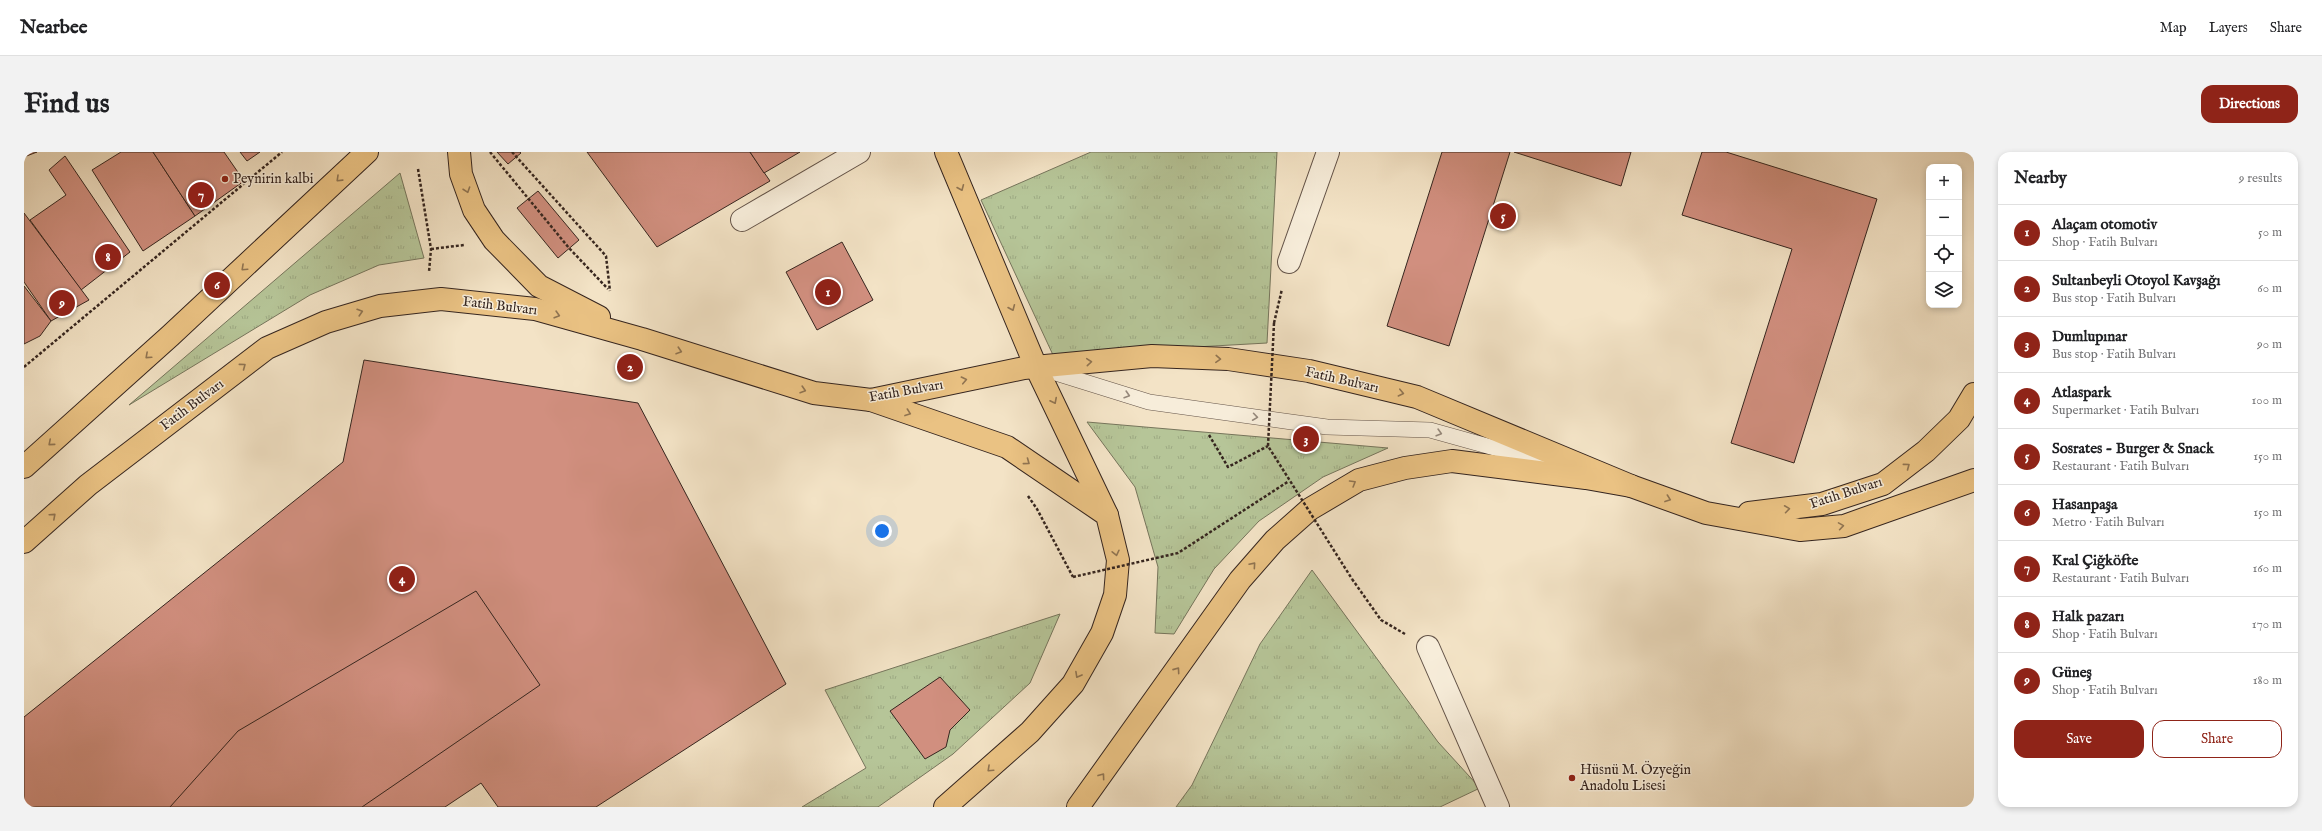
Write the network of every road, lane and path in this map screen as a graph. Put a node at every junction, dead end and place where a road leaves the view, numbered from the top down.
1 (282, 152) edge
2 (367, 152) edge
3 (459, 152) edge
4 (490, 152) edge
5 (512, 152) edge
6 (860, 152) edge
7 (946, 152) edge
8 (1328, 152) edge
9 (418, 168) dead end
10 (742, 220) dead end
11 (470, 244) dead end
12 (570, 248) dead end
13 (431, 249) junction
14 (1289, 262) joint
15 (429, 273) dead end
16 (610, 291) dead end
17 (642, 339) junction
18 (24, 367) edge
19 (1036, 367) junction
20 (1974, 394) edge
21 (871, 400) junction
22 (1206, 430) dead end
23 (1268, 446) junction
24 (24, 467) edge
25 (1974, 480) edge
26 (1289, 481) junction
27 (1631, 486) junction
28 (1037, 509) dead end
29 (1706, 513) junction
30 (1107, 516) junction
31 (24, 542) edge
32 (1381, 620) dead end
33 (1428, 647) dead end
34 (945, 807) edge
35 (1078, 807) edge
36 (1498, 807) edge

1 - 18 path
2 -> 24 main road
3 -> 17 main road
4 - 12 path
5 - 16 path
6 - 10 street
7 -> 19 main road
8 - 14 street
9 - 13 path
11 - 13 path
13 - 15 path
14 - 23 path, bridge
17 -> 21 main road, Fatih Bulvarı
31 -> 17 main road, Fatih Bulvarı
21 -> 19 main road, Fatih Bulvarı
19 -> 27 lane, Fatih Bulvarı
19 -> 27 main road, Fatih Bulvarı
19 -> 30 main road
29 -> 20 main road, Fatih Bulvarı
21 -> 30 main road
22 - 23 path
23 - 26 path, bridge
29 -> 25 main road, Fatih Bulvarı
26 - 28 path, bridge
26 - 32 path, bridge
27 -> 29 main road, Fatih Bulvarı
35 -> 27 main road
30 -> 34 main road
33 - 36 street

